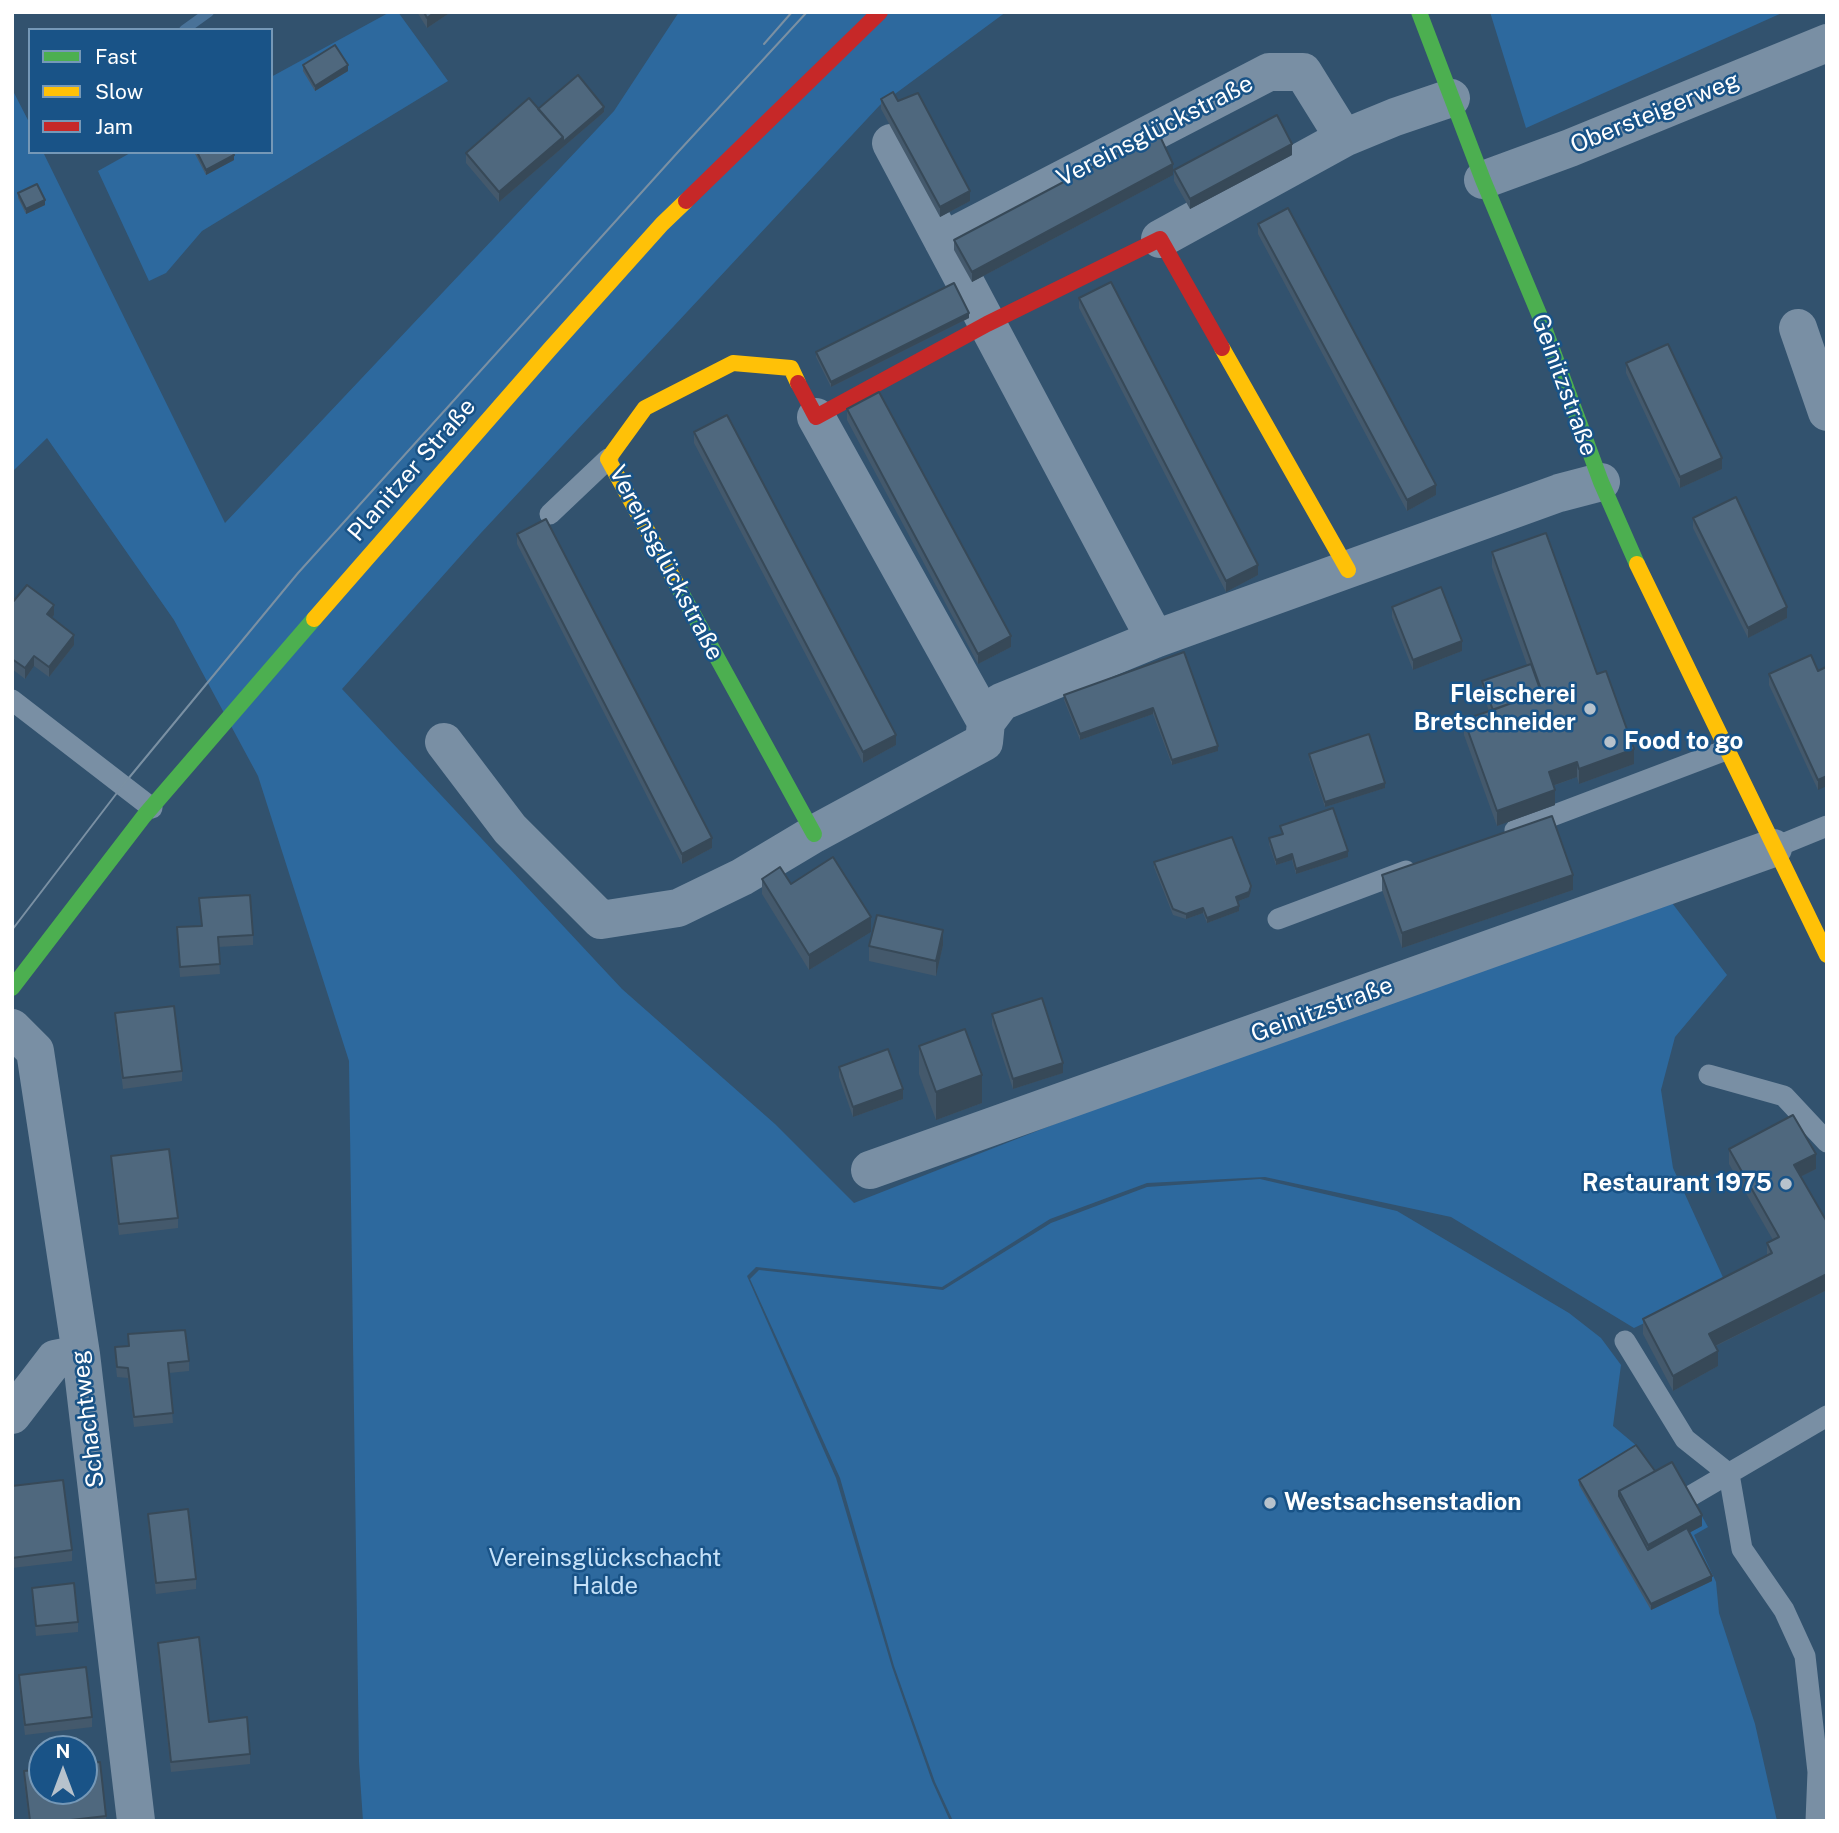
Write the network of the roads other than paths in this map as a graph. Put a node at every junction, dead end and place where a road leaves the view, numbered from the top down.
1 (880, 12) edge
2 (1419, 12) edge
3 (1827, 43) edge
4 (1451, 98) junction
5 (1344, 138) junction
6 (891, 143) dead end
7 (1483, 180) junction
8 (1160, 239) junction
9 (943, 241) junction
10 (988, 324) junction
11 (1798, 328) dead end
12 (1827, 412) edge
13 (816, 417) junction
14 (608, 458) junction
15 (1601, 482) junction
16 (550, 514) dead end
17 (1349, 570) junction
18 (1155, 639) junction
19 (12, 700) edge
20 (986, 722) junction
21 (444, 743) dead end
22 (1726, 750) junction
23 (152, 808) junction
24 (1827, 826) edge
25 (814, 834) junction
26 (1496, 837) edge
27 (1773, 848) junction
28 (1419, 866) edge
29 (1278, 919) dead end
30 (1827, 955) edge
31 (12, 988) edge
32 (12, 1028) edge
33 (1709, 1075) dead end
34 (1827, 1142) edge
35 (870, 1170) dead end
36 (1625, 1341) dead end
37 (81, 1354) junction
38 (12, 1415) edge
39 (1827, 1416) edge
40 (1729, 1474) junction
41 (1687, 1498) edge
42 (136, 1821) edge
43 (1816, 1821) edge

1 - 23 main road, Planitzer Straße
2 - 4 main road, Geinitzstraße
3 - 7 street, Obersteigerweg
4 - 5 street
4 - 7 main road, Geinitzstraße
5 - 8 street
5 - 9 street, Vereinsglückstraße
6 - 9 street
7 - 15 main road, Geinitzstraße
8 - 10 main road
8 - 17 main road
9 - 10 street
10 - 13 main road
10 - 18 street
11 - 12 street
13 - 14 main road, Vereinsglückstraße
13 - 20 street, Vereinsglückstraße
14 - 16 lane
14 - 25 main road, Vereinsglückstraße
15 - 17 street
15 - 22 main road, Geinitzstraße
17 - 18 street
18 - 20 street
19 - 23 lane
20 - 25 street
21 - 25 street
22 - 26 lane
22 - 27 main road, Geinitzstraße
23 - 31 main road, Planitzer Straße
24 - 27 lane
27 - 30 main road, Geinitzstraße
27 - 35 street, Geinitzstraße
28 - 29 lane
32 - 37 street, Schachtweg
33 - 34 lane
36 - 40 lane
37 - 38 street
37 - 42 street, Schachtweg
39 - 40 lane
40 - 41 lane
40 - 43 lane

